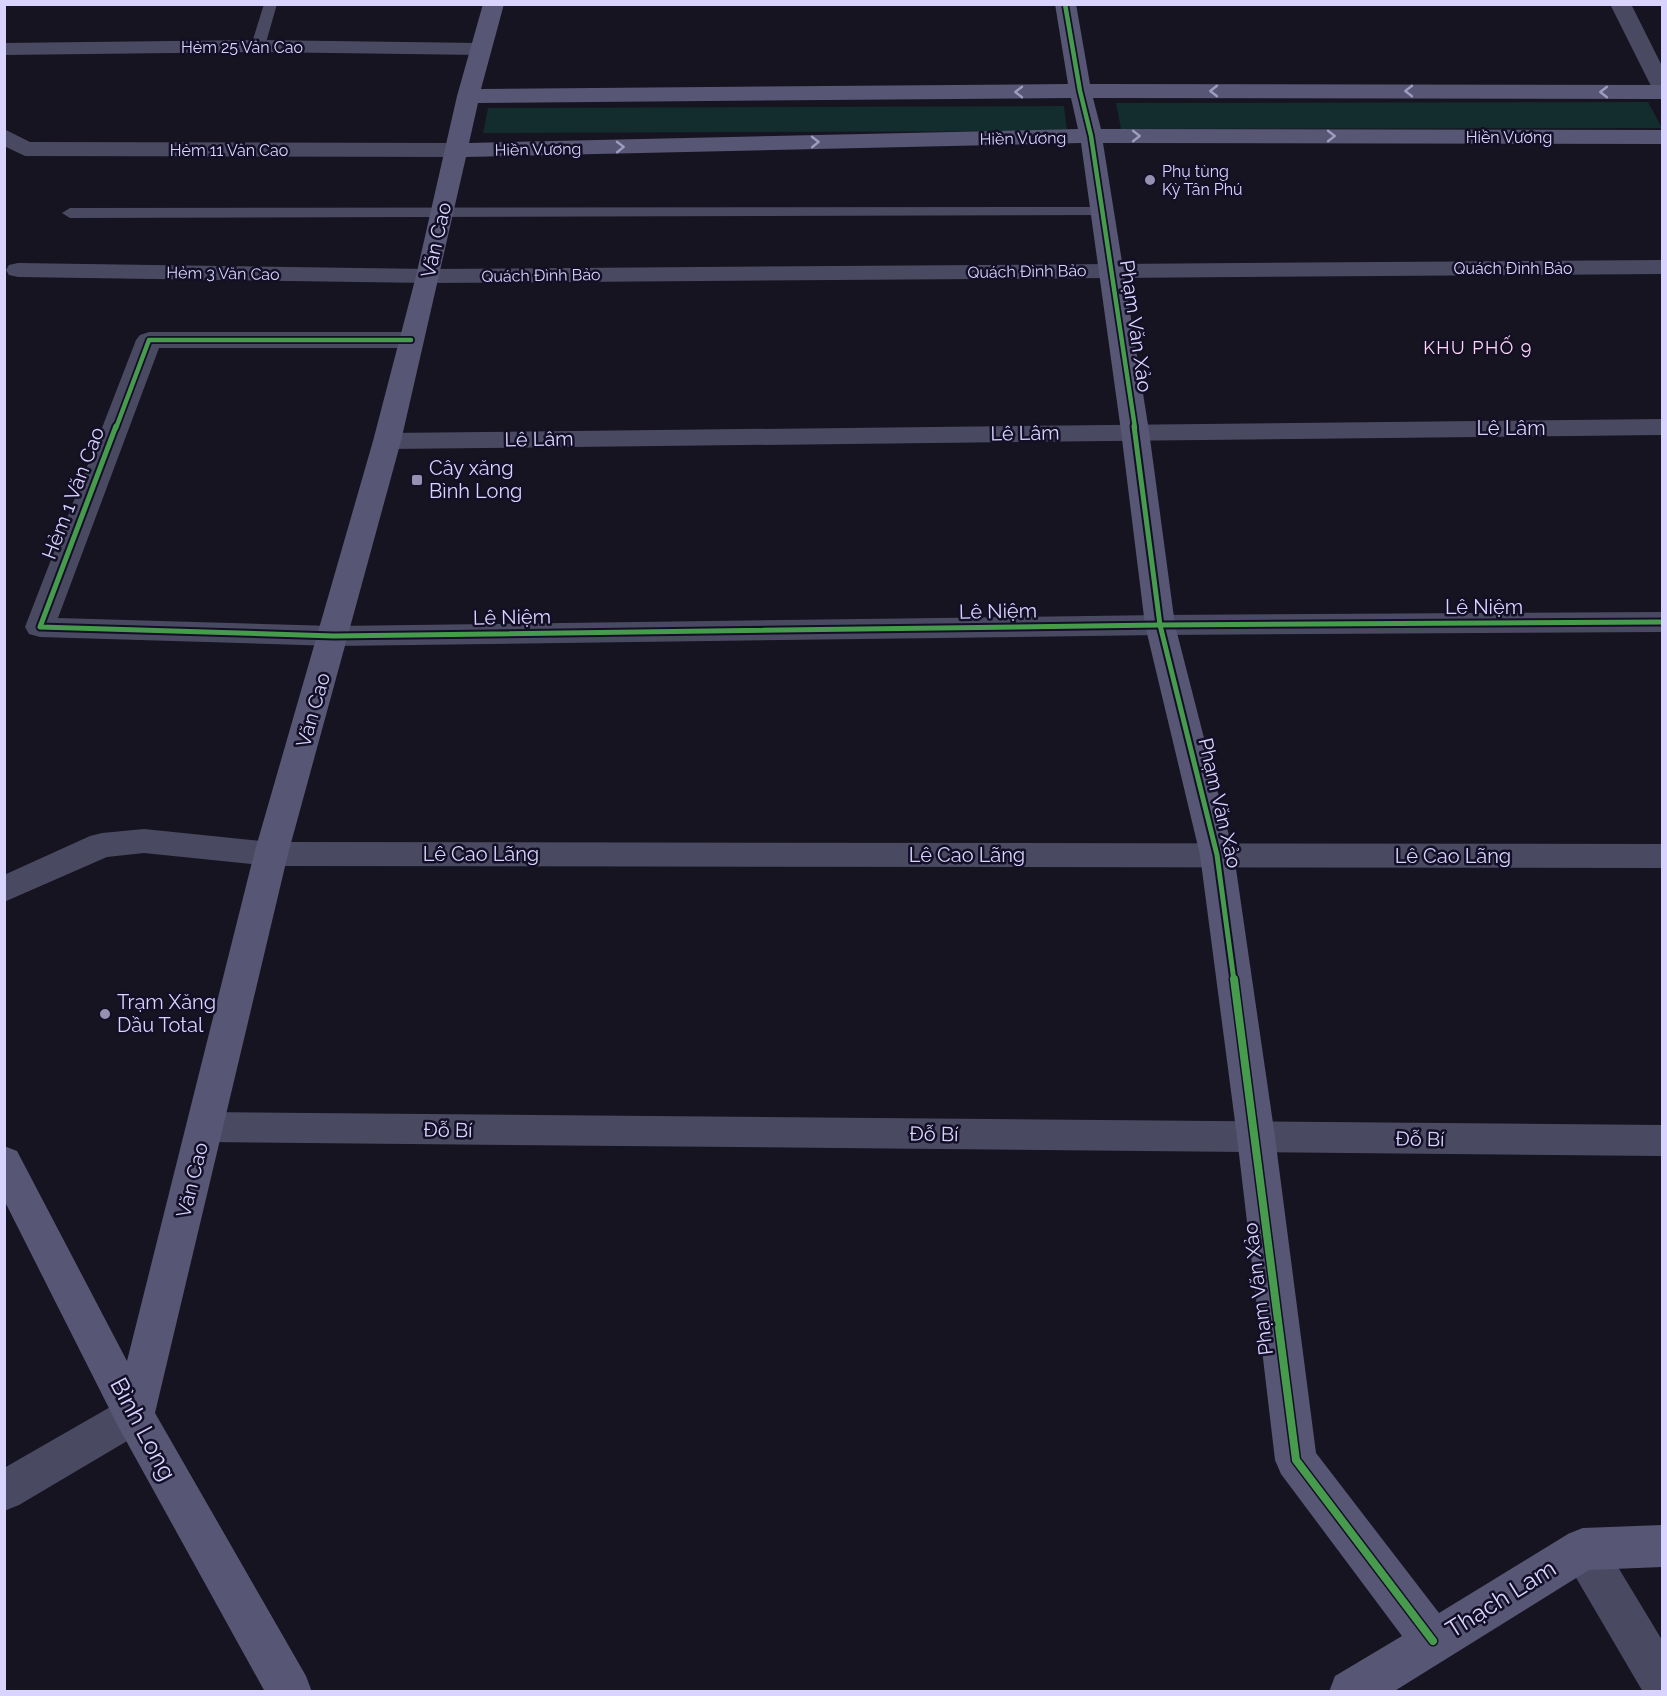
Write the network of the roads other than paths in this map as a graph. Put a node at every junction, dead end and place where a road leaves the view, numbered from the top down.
1 (271, 4) edge
2 (494, 4) edge
3 (1065, 4) edge
4 (1620, 4) edge
5 (258, 46) junction
6 (4, 49) edge
7 (480, 49) junction
8 (1662, 86) edge
9 (1080, 91) junction
10 (1662, 92) edge
11 (468, 96) junction
12 (4, 136) edge
13 (1091, 136) junction
14 (1662, 137) edge
15 (457, 150) junction
16 (1102, 212) junction
17 (70, 213) dead end
18 (442, 213) junction
19 (1662, 267) edge
20 (18, 270) dead end
21 (1111, 270) junction
22 (428, 276) junction
23 (411, 339) junction
24 (1662, 427) edge
25 (1135, 431) junction
26 (387, 441) junction
27 (1662, 622) edge
28 (1160, 625) junction
29 (334, 636) junction
30 (271, 854) junction
31 (1217, 855) junction
32 (1662, 856) edge
33 (4, 889) edge
34 (205, 1127) junction
35 (1256, 1137) junction
36 (1662, 1141) edge
37 (4, 1162) edge
38 (134, 1415) junction
39 (4, 1491) edge
40 (1662, 1546) edge
41 (1583, 1549) junction
42 (1433, 1641) junction
43 (1662, 1681) edge
44 (290, 1692) edge
45 (1351, 1692) edge

1 - 5 lane
2 - 7 street, Văn Cao
3 - 9 street, Phạm Văn Xảo
4 - 8 street
5 - 6 street, Hẻm 25 Văn Cao
5 - 7 street, Hẻm 25 Văn Cao
7 - 11 street, Văn Cao
10 -> 9 street
9 -> 11 street
9 - 13 street, Phạm Văn Xảo
11 - 15 street, Văn Cao
12 - 15 street, Hẻm 11 Văn Cao
13 -> 14 street, Hiền Vương
15 -> 13 street, Hiền Vương
13 - 16 street, Phạm Văn Xảo
15 - 18 street, Văn Cao
16 - 18 lane
16 - 21 street, Phạm Văn Xảo
17 - 18 lane
18 - 22 street, Văn Cao
19 - 21 street, Quách Đình Bảo
20 - 22 street, Hẻm 3 Văn Cao
21 - 22 street, Quách Đình Bảo
21 - 25 street, Phạm Văn Xảo
22 - 23 street, Văn Cao
23 - 26 street, Văn Cao
23 - 29 street, Hẻm 1 Văn Cao
24 - 25 street, Lê Lâm
25 - 26 street, Lê Lâm
25 - 28 street, Phạm Văn Xảo
26 - 29 street, Văn Cao
27 - 28 street, Lê Niệm
28 - 29 street, Lê Niệm
28 - 31 street, Phạm Văn Xảo
29 - 30 street, Văn Cao
30 - 31 street, Lê Cao Lãng
30 - 33 street, Lê Cao Lãng
30 - 34 street, Văn Cao
31 - 32 street, Lê Cao Lãng
31 - 35 street, Phạm Văn Xảo
34 - 35 street, Đỗ Bí
34 - 38 street, Văn Cao
35 - 36 street, Đỗ Bí
35 - 42 street, Phạm Văn Xảo
37 - 38 street, Bình Long
38 - 39 street
38 - 44 street, Bình Long
40 - 41 street, Thạch Lam
41 - 42 street, Thạch Lam
41 - 43 street
42 - 45 street, Thạch Lam

